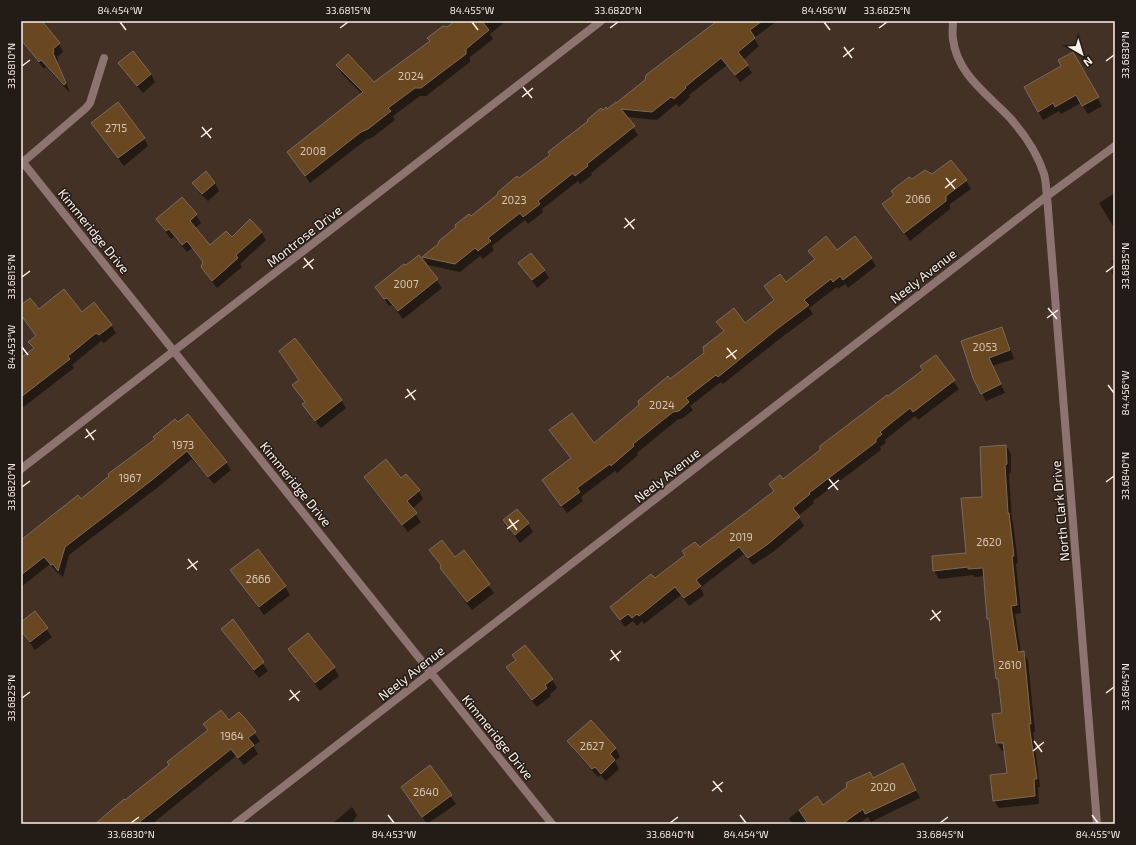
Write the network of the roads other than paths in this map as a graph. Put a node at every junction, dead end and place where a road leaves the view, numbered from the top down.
1 (601, 21) edge
2 (953, 21) edge
3 (104, 58) dead end
4 (1115, 146) edge
5 (22, 161) edge
6 (1047, 196) junction
7 (174, 351) junction
8 (21, 469) edge
9 (431, 672) junction
10 (235, 824) edge
11 (552, 824) edge
12 (1098, 824) edge

1 - 7 street, Montrose Drive
2 - 6 street, North Clark Drive
3 - 5 street
4 - 6 street, Neely Avenue
5 - 7 street, Kimmeridge Drive
6 - 9 street, Neely Avenue
6 - 12 street, North Clark Drive
7 - 8 street, Montrose Drive
7 - 9 street, Kimmeridge Drive
9 - 10 street, Neely Avenue
9 - 11 street, Kimmeridge Drive

